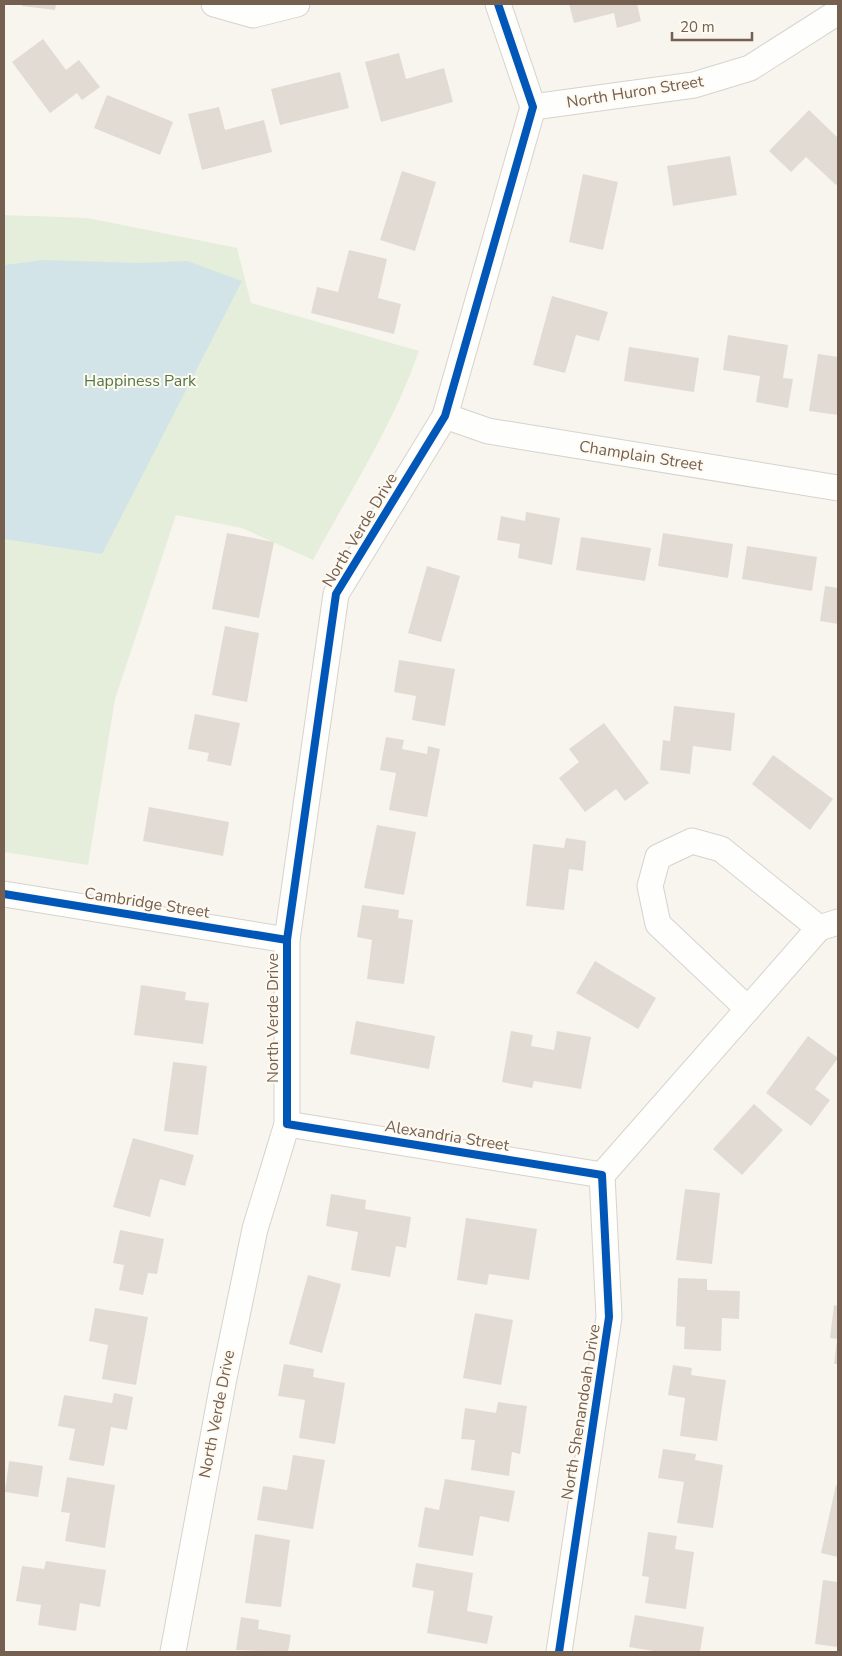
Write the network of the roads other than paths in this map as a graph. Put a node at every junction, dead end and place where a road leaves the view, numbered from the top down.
1 (214, 4) edge
2 (297, 4) edge
3 (498, 4) edge
4 (838, 12) edge
5 (533, 107) junction
6 (445, 416) junction
7 (838, 488) edge
8 (4, 894) edge
9 (828, 925) edge
10 (287, 940) junction
11 (748, 1009) junction
12 (287, 1124) junction
13 (602, 1175) junction
14 (172, 1652) edge
15 (559, 1652) edge

1 - 2 street
3 - 5 street
4 - 5 street, North Huron Street
5 - 6 street, North Verde Drive
6 - 7 street, Champlain Street
6 - 10 street, North Verde Drive
8 - 10 street, Cambridge Street
9 - 11 street
9 - 11 street
10 - 12 street, North Verde Drive
11 - 13 street
12 - 13 street, Alexandria Street
12 - 14 street, North Verde Drive
13 - 15 street, North Shenandoah Drive

